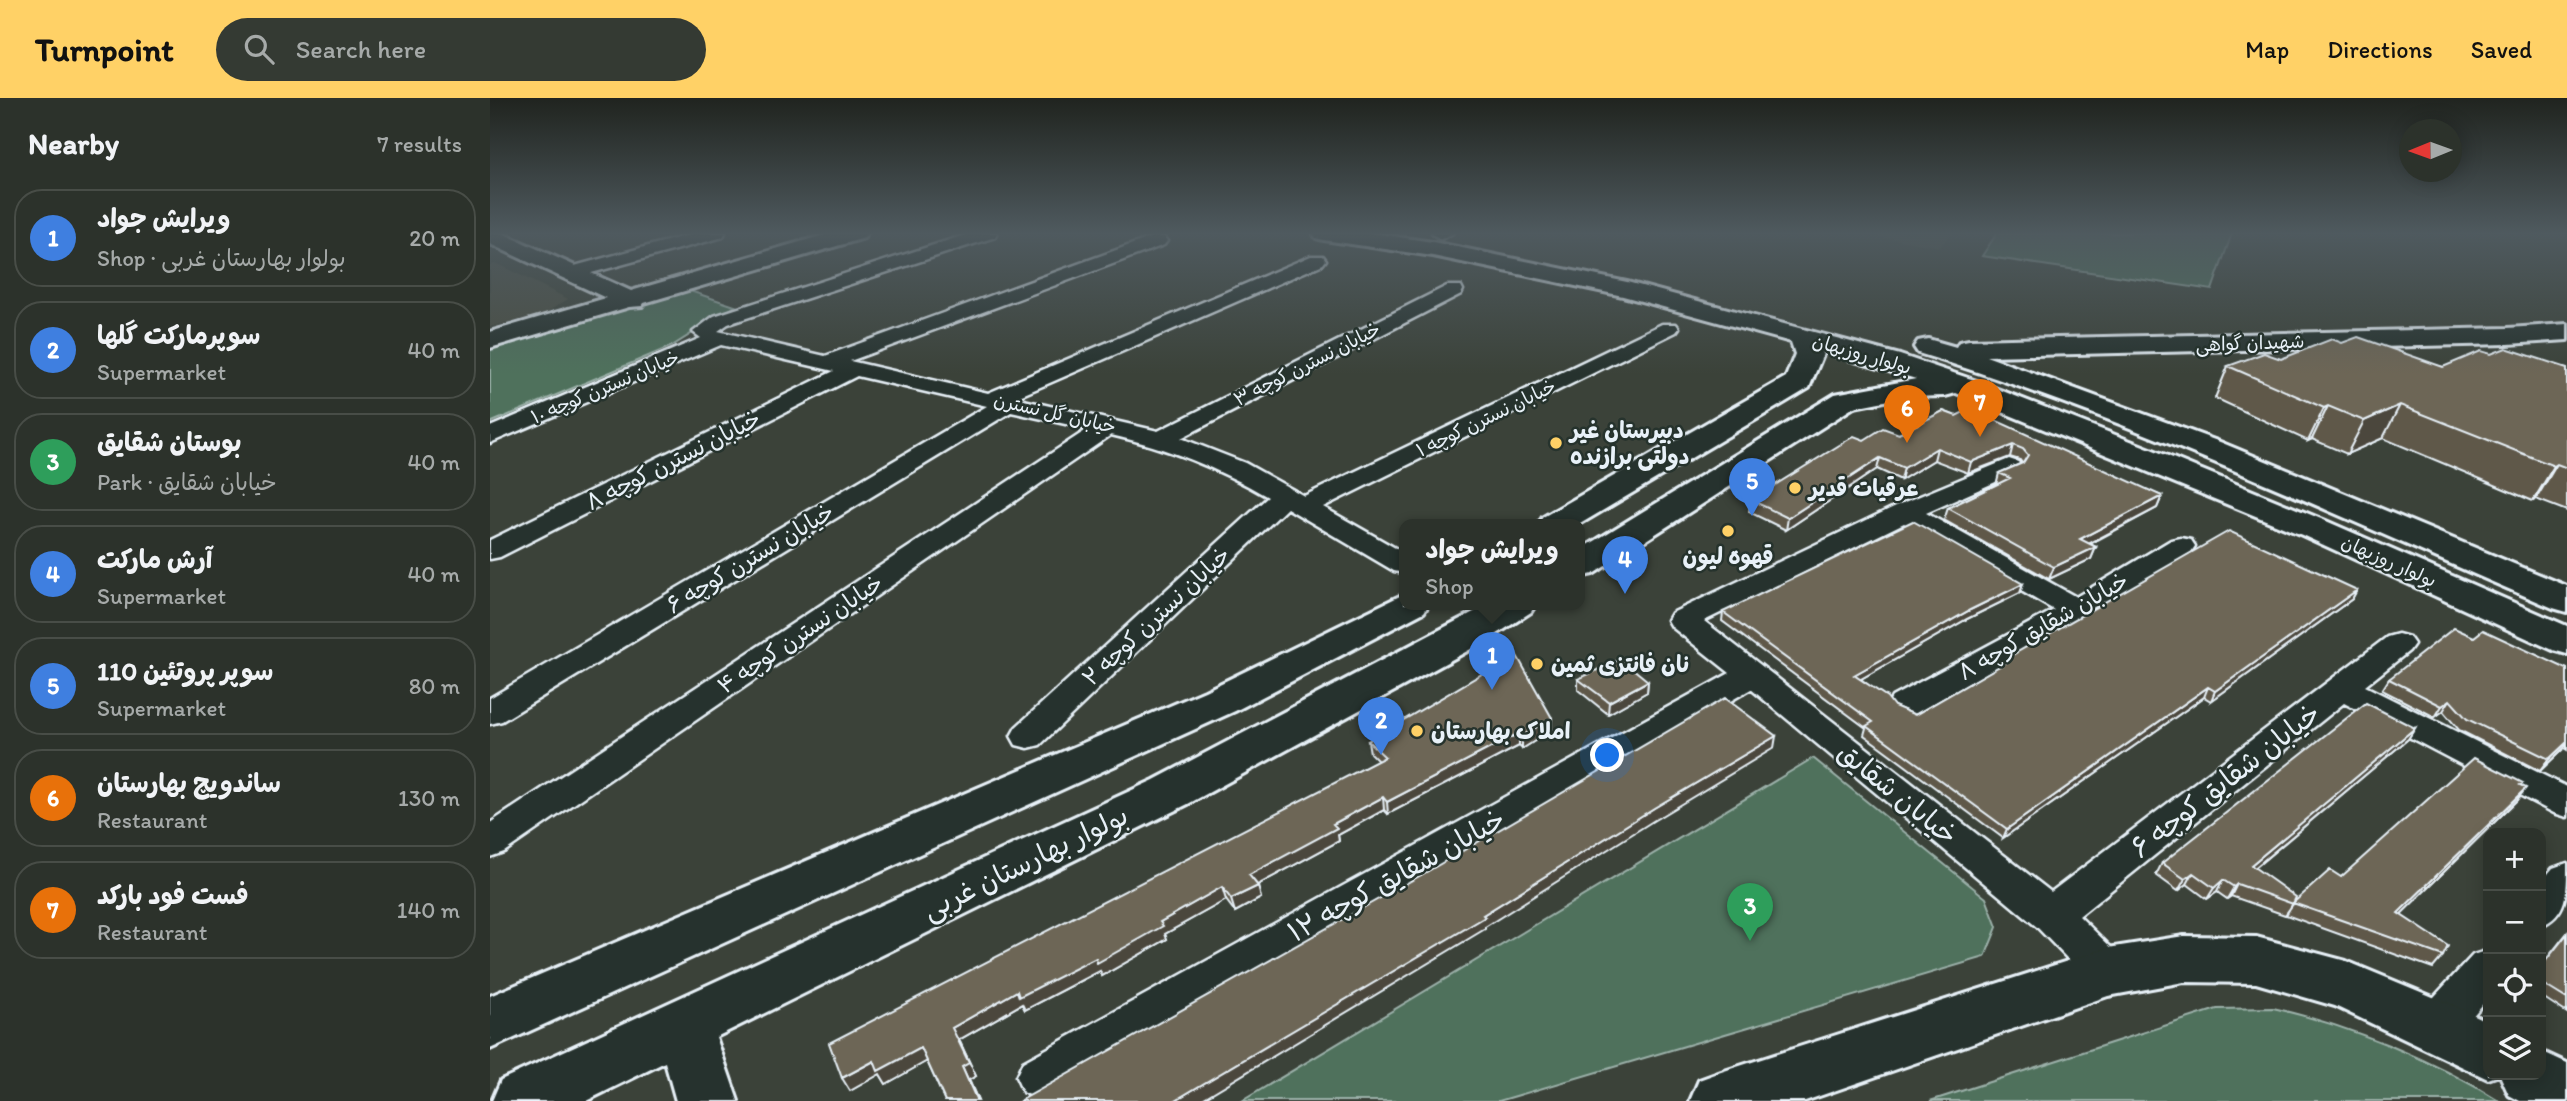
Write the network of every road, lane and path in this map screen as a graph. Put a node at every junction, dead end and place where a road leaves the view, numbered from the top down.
1 (590, 280) edge
2 (700, 280) edge
3 (858, 280) edge
4 (1052, 280) edge
5 (1272, 280) edge
6 (1582, 280) edge
7 (1665, 280) edge
8 (1454, 290) dead end
9 (633, 300) junction
10 (1840, 323) dead end
11 (1669, 328) dead end
12 (720, 329) junction
13 (2567, 332) edge
14 (1803, 337) junction
15 (490, 340) edge
16 (1919, 344) joint
17 (828, 362) junction
18 (856, 369) junction
19 (1799, 382) junction
20 (1967, 387) junction
21 (1845, 400) junction
22 (1000, 401) junction
23 (1110, 425) junction
24 (490, 436) edge
25 (1161, 439) junction
26 (2009, 467) edge
27 (1294, 502) junction
28 (1905, 512) junction
29 (2328, 516) junction
30 (1564, 519) edge
31 (2181, 545) dead end
32 (490, 551) edge
33 (1399, 562) edge
34 (1585, 563) edge
35 (2567, 600) edge
36 (1399, 610) edge
37 (1507, 610) edge
38 (2076, 610) junction
39 (2567, 641) edge
40 (2398, 644) dead end
41 (1753, 674) junction
42 (2343, 689) junction
43 (1904, 705) dead end
44 (490, 713) edge
45 (1028, 736) dead end
46 (2567, 803) edge
47 (490, 842) edge
48 (2567, 879) edge
49 (2546, 903) edge
50 (2051, 915) junction
51 (2108, 972) junction
52 (2483, 974) edge
53 (490, 1023) edge
54 (2437, 1025) junction
55 (684, 1026) junction
56 (2483, 1049) edge
57 (1039, 1077) dead end
58 (2539, 1080) edge
59 (2567, 1095) edge
60 (523, 1101) edge
61 (707, 1101) edge
62 (1721, 1101) edge

1 - 9 street
2 - 9 street
3 - 12 street, خیابان نسترن کوچه ۱۰
4 - 17 street
5 - 22 street, خیابان نسترن کوچه ۶
6 - 14 street, بولوار روزبهان
7 - 10 street, بولوار روزبهان
8 - 25 street, خیابان نسترن کوچه ۳
9 - 15 street
11 - 27 street, خیابان نسترن کوچه ۱
12 - 17 street, خیابان گل نسترن
12 - 24 street, خیابان نسترن کوچه ۱۰
13 - 16 street, شهیدان گواهی
14 - 19 street
14 - 20 street, بولوار روزبهان
16 - 29 street, بولوار روزبهان
17 - 18 street, خیابان گل نسترن
18 - 22 street, خیابان گل نسترن
18 - 32 street, خیابان نسترن کوچه ۸
19 - 21 street
19 - 30 street
20 - 21 street
20 - 29 street, بولوار روزبهان
21 - 34 street
22 - 23 street, خیابان گل نسترن
22 - 44 street, خیابان نسترن کوچه ۶
23 - 25 street, خیابان گل نسترن
23 - 47 street, خیابان نسترن کوچه ۴
25 - 27 street, خیابان گل نسترن
26 - 28 street
27 - 33 street, خیابان گل نسترن
27 - 45 street, خیابان نسترن کوچه ۲
28 - 38 street
28 - 41 street, خیابان شقایق
29 - 35 street, بولوار روزبهان
29 - 39 street, بولوار روزبهان
31 - 38 street, خیابان شقایق کوچه ۸
36 - 53 street
37 - 55 street, بولوار بهارستان غربی
38 - 43 street, خیابان شقایق کوچه ۸
40 - 42 street, خیابان شقایق کوچه ۶
41 - 50 street, خیابان شقایق
41 - 57 street, خیابان شقایق کوچه ۱۲
42 - 46 street
42 - 50 street, خیابان شقایق کوچه ۶
48 - 49 street
50 - 51 street, خیابان شقایق
51 - 54 street
51 - 62 street
52 - 54 street
54 - 56 street
55 - 60 street, بولوار بهارستان غربی
55 - 61 street
58 - 59 street

